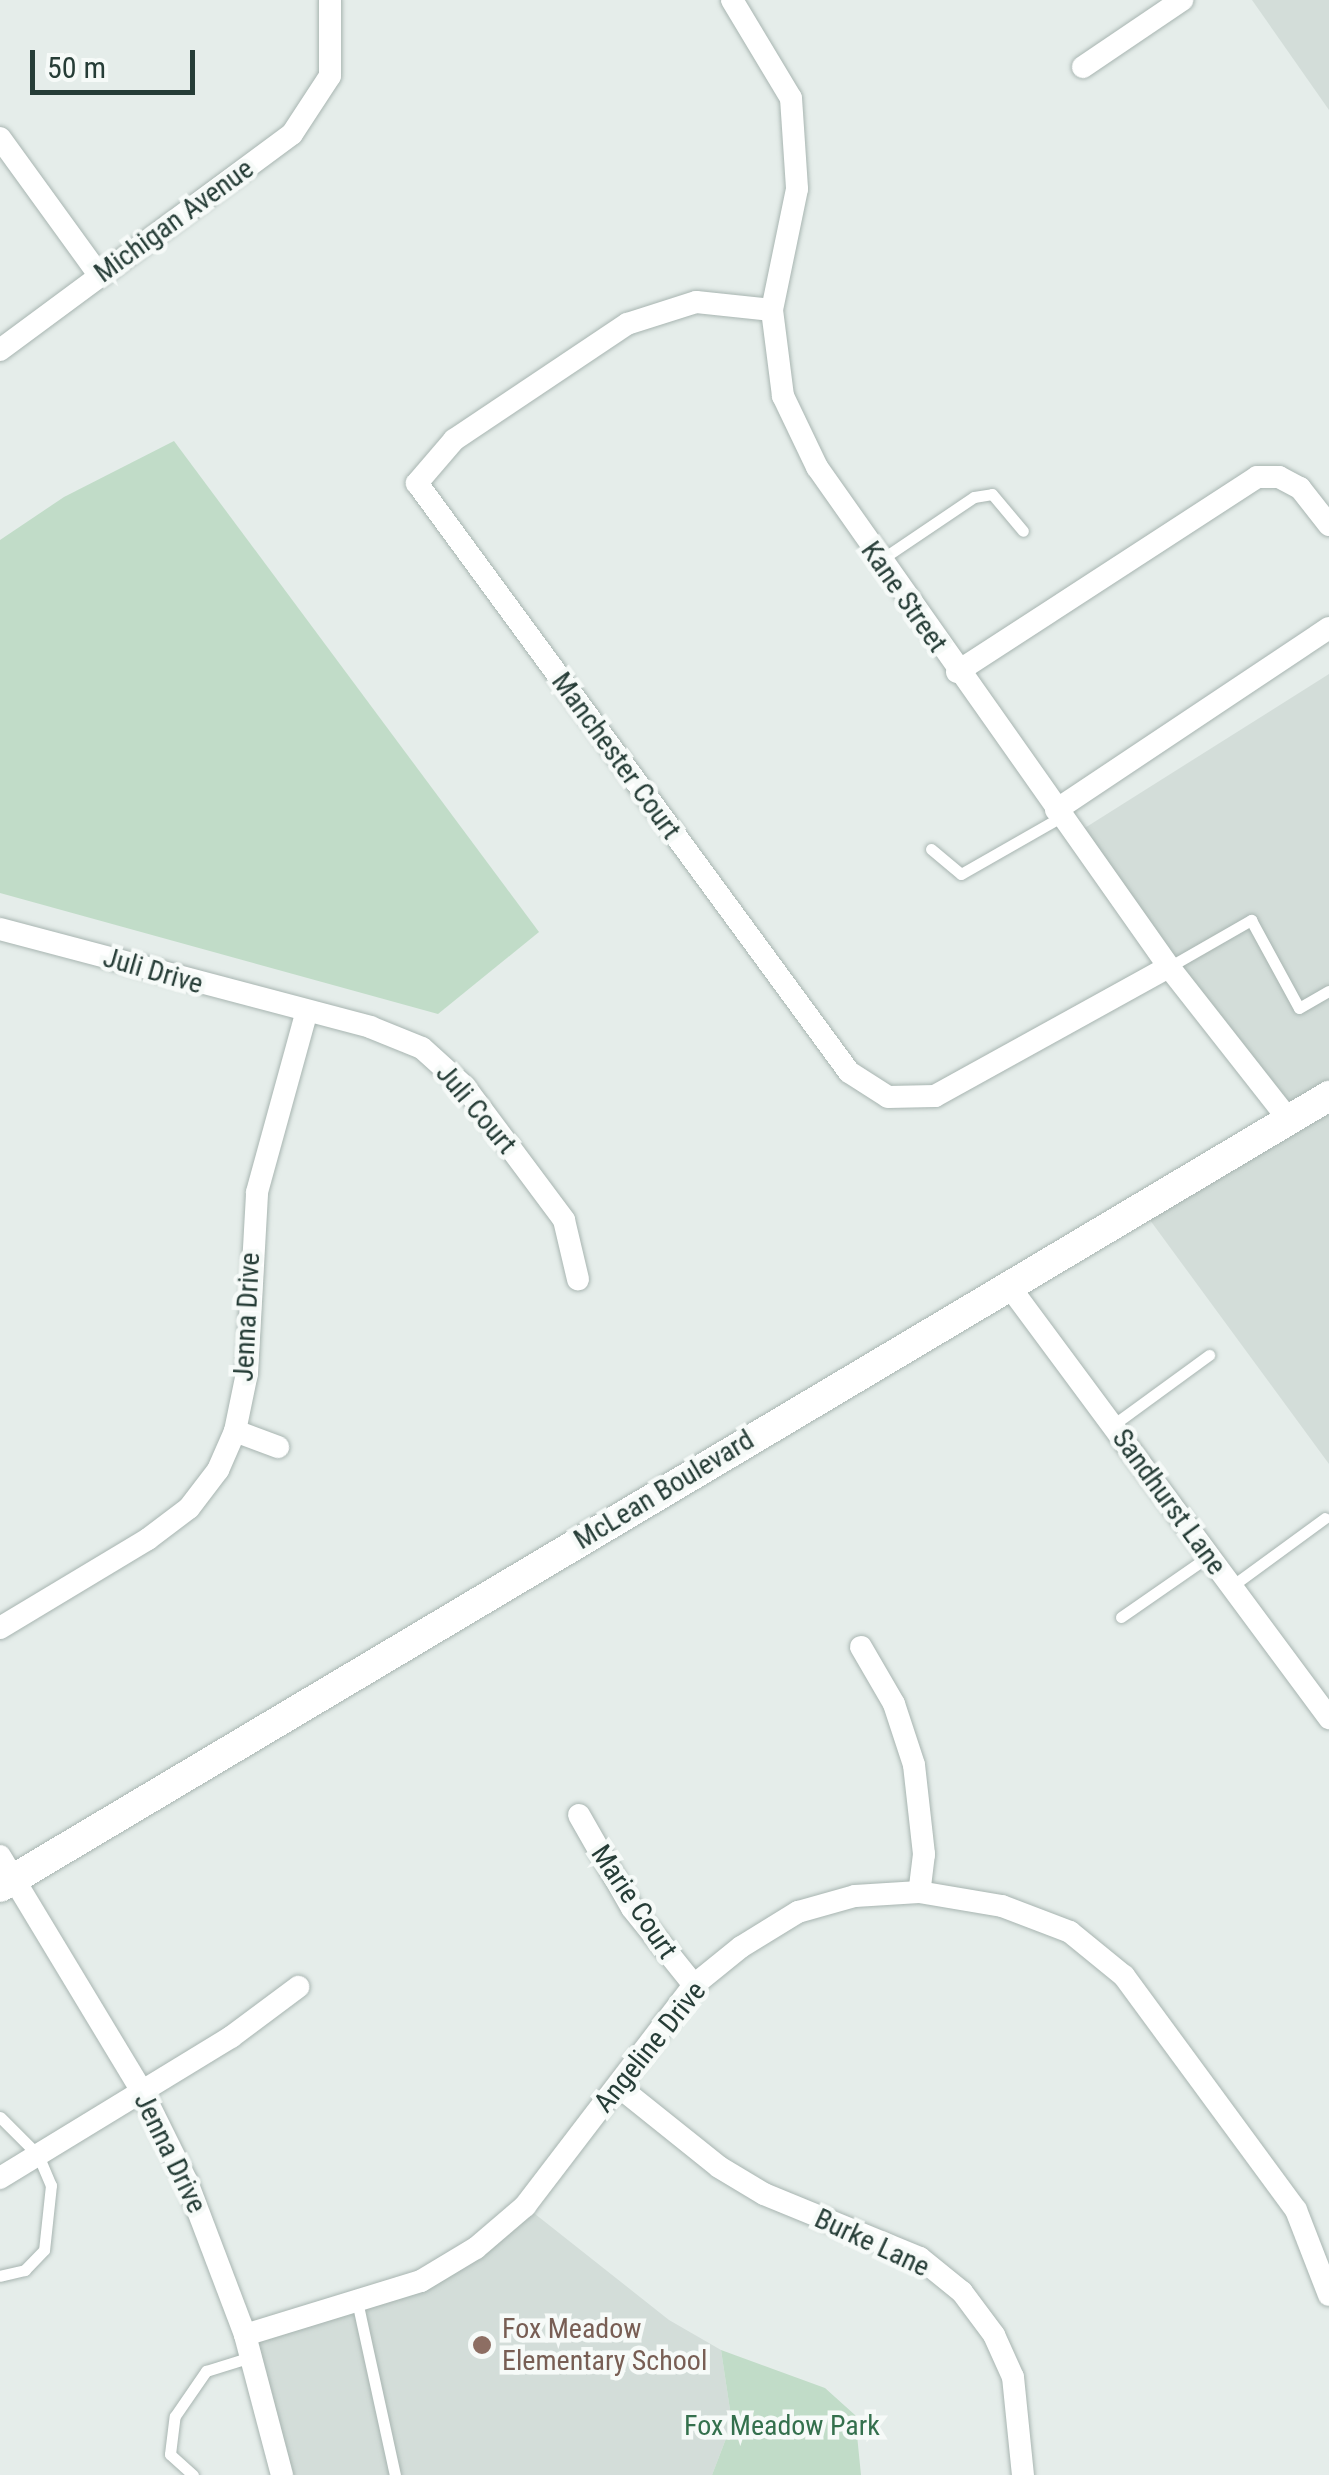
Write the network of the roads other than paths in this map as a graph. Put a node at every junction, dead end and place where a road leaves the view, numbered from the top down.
1 (330, 0) edge
2 (732, 0) edge
3 (1182, 0) edge
4 (1083, 67) dead end
5 (0, 138) edge
6 (100, 276) junction
7 (772, 310) junction
8 (0, 350) edge
9 (1329, 525) edge
10 (1024, 531) dead end
11 (878, 562) junction
12 (1329, 628) edge
13 (957, 672) junction
14 (1059, 814) junction
15 (932, 850) dead end
16 (0, 928) edge
17 (1169, 968) junction
18 (1329, 991) edge
19 (306, 1014) junction
20 (1329, 1096) edge
21 (1289, 1120) junction
22 (578, 1279) dead end
23 (1009, 1286) junction
24 (1209, 1356) dead end
25 (1112, 1425) junction
26 (235, 1431) junction
27 (278, 1447) dead end
28 (1325, 1518) dead end
29 (1209, 1556) junction
30 (1232, 1586) junction
31 (1121, 1617) dead end
32 (0, 1628) edge
33 (861, 1647) dead end
34 (1329, 1718) edge
35 (579, 1815) dead end
36 (4, 1874) edge
37 (919, 1892) junction
38 (694, 1985) junction
39 (298, 1987) dead end
40 (618, 2086) junction
41 (142, 2092) junction
42 (0, 2117) edge
43 (38, 2155) junction
44 (0, 2178) edge
45 (0, 2276) edge
46 (1329, 2295) edge
47 (356, 2301) junction
48 (248, 2346) junction
49 (194, 2475) edge
50 (282, 2475) edge
51 (395, 2475) edge
52 (1023, 2475) edge

1 - 6 street, Michigan Avenue
2 - 7 street, Kane Street
3 - 4 street
5 - 6 street
6 - 8 street, Michigan Avenue
7 - 11 street, Kane Street
7 - 17 street, Manchester Court
9 - 13 street
10 - 11 lane
11 - 13 street, Kane Street
12 - 14 street
13 - 14 street, Kane Street
14 - 15 lane
14 - 17 street, Kane Street
16 - 19 street, Juli Drive
17 - 18 lane
17 - 21 street, Kane Street
19 - 22 street, Juli Court
19 - 26 street, Jenna Drive
20 - 21 main road, McLean Boulevard
21 - 23 main road, McLean Boulevard
23 - 25 street, Sandhurst Lane
23 - 36 main road, McLean Boulevard
24 - 25 lane
25 - 29 street, Sandhurst Lane
26 - 27 street
26 - 32 street, Jenna Drive
28 - 30 lane
29 - 30 street, Sandhurst Lane
29 - 31 lane
30 - 34 street, Sandhurst Lane
33 - 37 street
35 - 38 street, Marie Court
36 - 41 street, Jenna Drive
37 - 38 street, Angeline Drive
37 - 46 street, Angeline Drive
38 - 40 street, Angeline Drive
39 - 41 street
40 - 47 street, Angeline Drive
40 - 52 street, Burke Lane
41 - 43 street
41 - 48 street, Jenna Drive
42 - 43 lane
43 - 44 street
43 - 45 lane
47 - 48 street, Angeline Drive
47 - 51 lane
48 - 49 lane
48 - 50 street, Jenna Drive

